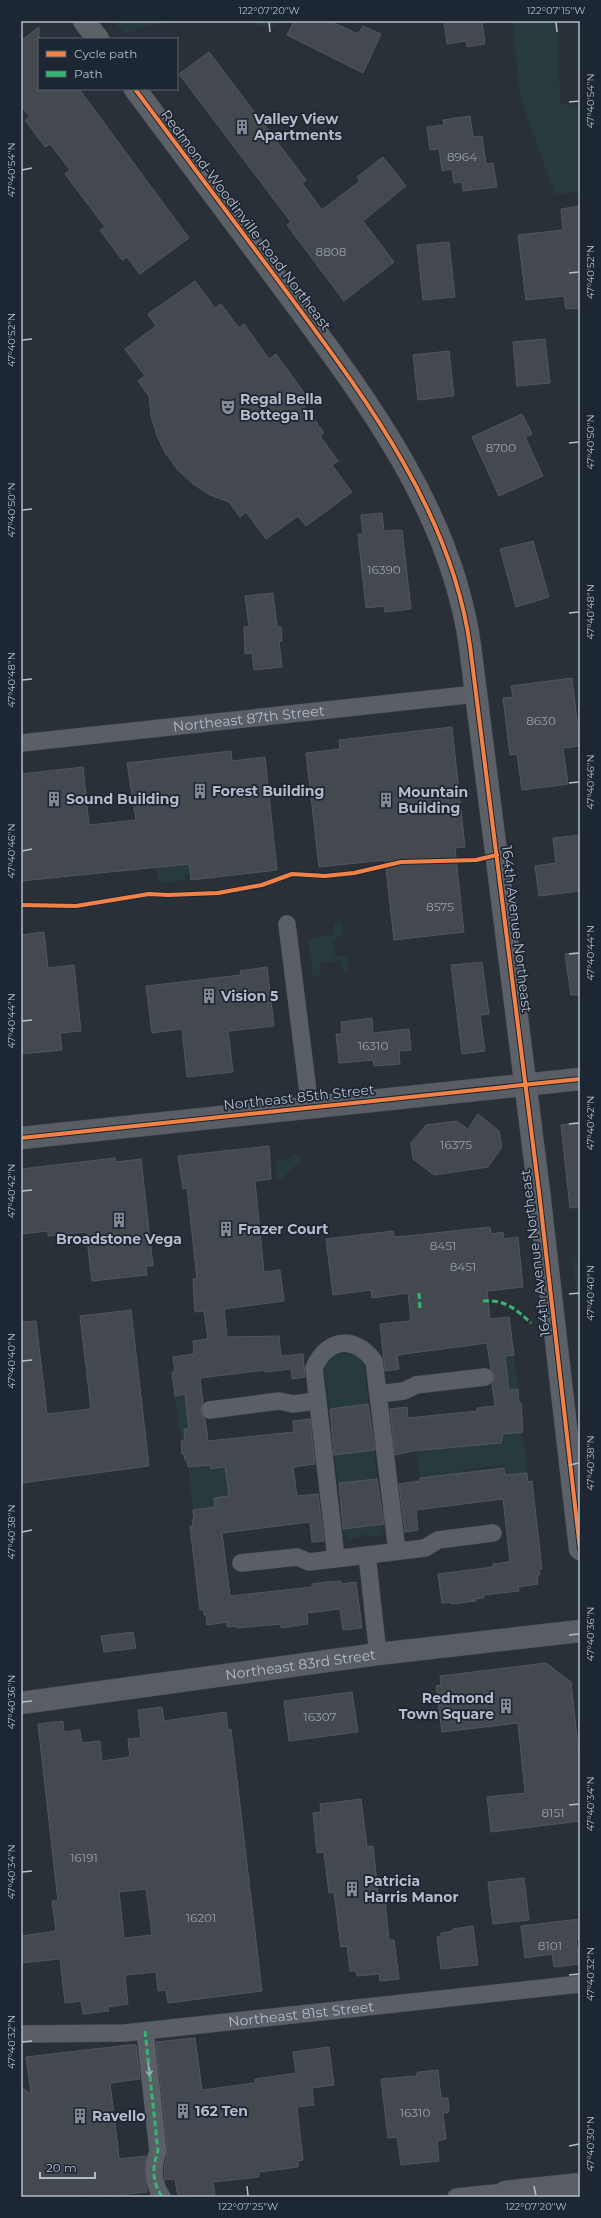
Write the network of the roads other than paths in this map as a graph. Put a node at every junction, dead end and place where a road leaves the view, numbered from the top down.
1 (84, 21) edge
2 (97, 38) edge
3 (136, 90) edge
4 (326, 345) joint
5 (476, 694) junction
6 (21, 742) edge
7 (287, 924) dead end
8 (580, 1080) edge
9 (526, 1085) junction
10 (310, 1108) junction
11 (21, 1138) edge
12 (485, 1377) dead end
13 (378, 1394) junction
14 (318, 1401) junction
15 (210, 1410) dead end
16 (493, 1533) dead end
17 (580, 1549) edge
18 (397, 1551) junction
19 (367, 1555) junction
20 (336, 1558) junction
21 (241, 1563) dead end
22 (580, 1631) edge
23 (378, 1654) junction
24 (21, 1703) edge
25 (580, 1984) edge
26 (145, 2031) junction
27 (21, 2034) edge
28 (580, 2184) edge
29 (504, 2194) edge
30 (162, 2197) edge
31 (456, 2197) edge

1 - 2 main road
3 - 4 main road, Redmond-Woodinville Road Northeast
4 - 5 main road, 164th Avenue Northeast
5 - 6 street, Northeast 87th Street
5 - 9 main road, 164th Avenue Northeast
7 - 10 street
8 - 9 street, Northeast 85th Street
9 - 10 street, Northeast 85th Street
9 - 17 main road, 164th Avenue Northeast
10 - 11 street, Northeast 85th Street
12 - 13 street
13 - 14 street
13 - 18 street
14 - 15 street
14 - 20 street
16 - 18 street
18 - 19 street
19 - 20 street
19 - 23 street
20 - 21 street
22 - 23 street, Northeast 83rd Street
23 - 24 street, Northeast 83rd Street
25 - 26 street, Northeast 81st Street
26 - 27 street, Northeast 81st Street
26 -> 30 street
28 - 29 street
29 - 31 street

